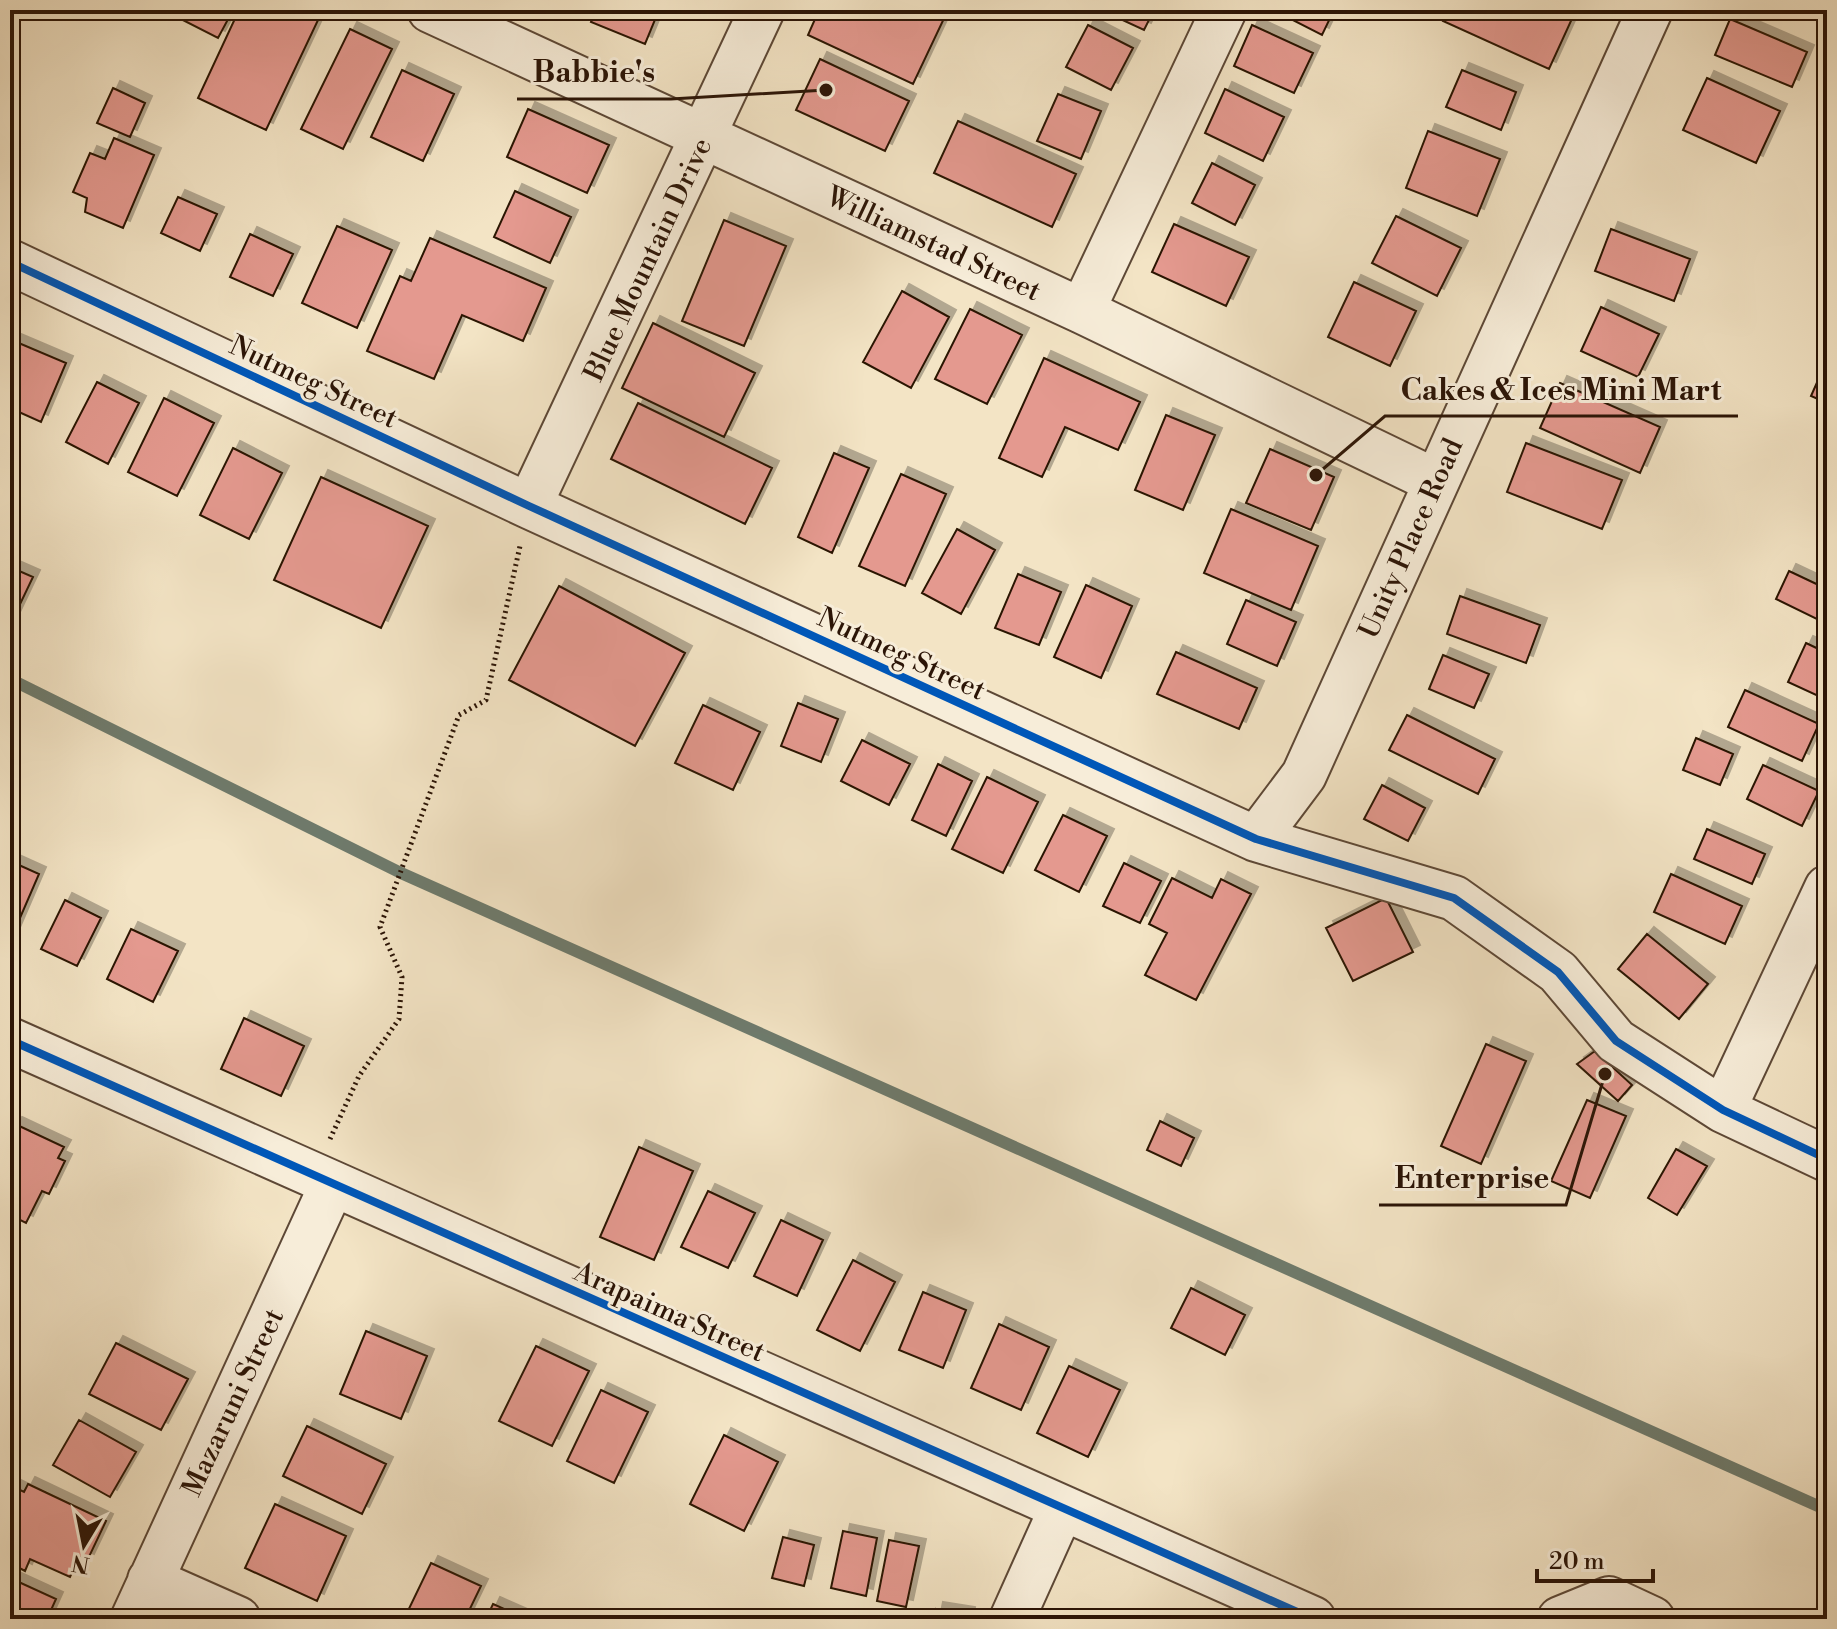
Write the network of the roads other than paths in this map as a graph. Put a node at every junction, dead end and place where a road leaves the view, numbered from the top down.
1 (430, 10) edge
2 (762, 10) edge
3 (1224, 10) edge
4 (1650, 10) edge
5 (704, 137) junction
6 (10, 262) edge
7 (1082, 311) junction
8 (1435, 481) junction
9 (529, 506) junction
10 (1256, 839) junction
11 (1827, 888) edge
12 (10, 1040) edge
13 (1733, 1115) junction
14 (1827, 1159) edge
15 (325, 1181) junction
16 (1061, 1510) junction
17 (142, 1600) edge
18 (238, 1619) edge
19 (1012, 1619) edge
20 (1313, 1619) edge
21 (1560, 1619) edge
22 (1652, 1619) edge

1 - 5 street, Williamstad Street
2 - 5 street, Blue Mountain Drive
3 - 7 street
4 - 8 street, Unity Place Road
5 - 7 street, Williamstad Street
5 - 9 street, Blue Mountain Drive
6 - 9 street, Nutmeg Street
7 - 8 street, Williamstad Street
8 - 10 street, Unity Place Road
9 - 10 street, Nutmeg Street
10 - 13 street, Nutmeg Street
11 - 13 street
12 - 15 street, Arapaima Street
13 - 14 street, Nutmeg Street
15 - 16 street, Arapaima Street
15 - 17 street, Mazaruni Street
16 - 19 street
16 - 20 street, Arapaima Street
17 - 18 street
21 - 22 street

